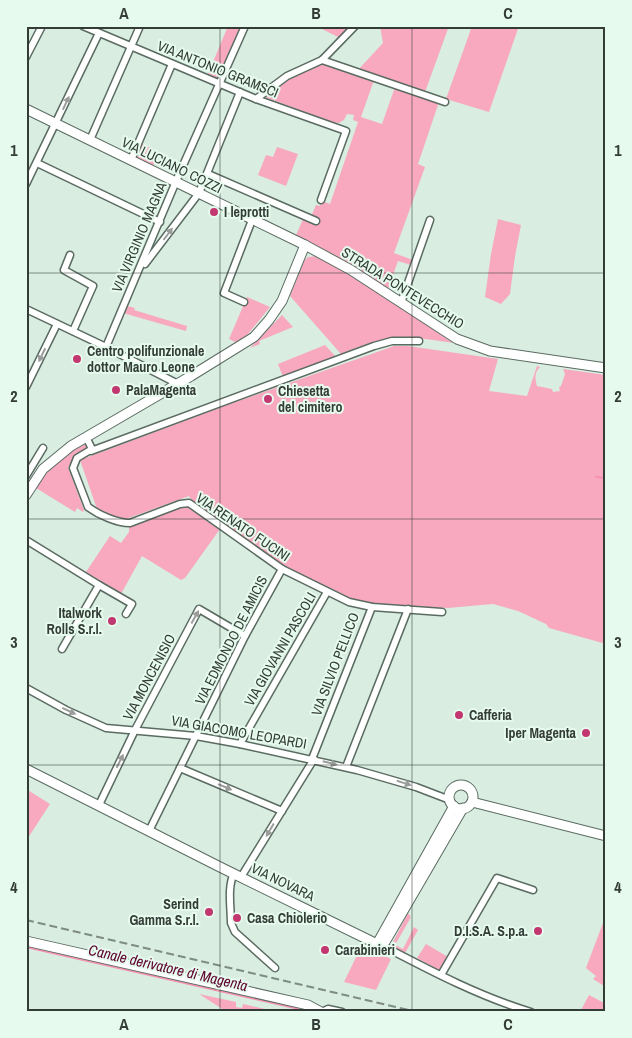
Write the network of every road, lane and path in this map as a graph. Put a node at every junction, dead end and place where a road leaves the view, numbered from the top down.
1 (42, 26) edge
2 (82, 26) edge
3 (140, 26) edge
4 (245, 26) edge
5 (355, 26) edge
6 (99, 33) junction
7 (131, 47) junction
8 (26, 57) edge
9 (322, 60) junction
10 (172, 64) junction
11 (220, 83) junction
12 (240, 92) junction
13 (256, 99) junction
14 (445, 102) dead end
15 (26, 109) edge
16 (56, 124) junction
17 (90, 140) junction
18 (131, 160) junction
19 (38, 162) junction
20 (208, 174) junction
21 (176, 183) junction
22 (26, 184) edge
23 (198, 193) junction
24 (321, 200) dead end
25 (252, 220) junction
26 (430, 220) dead end
27 (316, 221) dead end
28 (160, 222) junction
29 (305, 245) junction
30 (70, 256) dead end
31 (139, 273) junction
32 (244, 302) dead end
33 (401, 303) junction
34 (26, 309) edge
35 (57, 324) junction
36 (72, 331) junction
37 (419, 341) dead end
38 (106, 347) junction
39 (606, 368) edge
40 (178, 384) junction
41 (26, 387) edge
42 (86, 437) junction
43 (43, 448) dead end
44 (91, 451) junction
45 (26, 476) edge
46 (26, 495) edge
47 (26, 540) edge
48 (282, 569) junction
49 (99, 586) junction
50 (327, 592) junction
51 (372, 607) junction
52 (408, 610) junction
53 (442, 612) dead end
54 (126, 614) dead end
55 (245, 636) junction
56 (62, 649) dead end
57 (26, 688) edge
58 (135, 730) junction
59 (196, 736) junction
60 (240, 744) junction
61 (313, 759) junction
62 (346, 767) junction
63 (26, 768) edge
64 (180, 768) junction
65 (472, 802) junction
66 (99, 805) junction
67 (456, 805) junction
68 (282, 810) junction
69 (149, 831) junction
70 (606, 836) edge
71 (238, 875) junction
72 (533, 890) dead end
73 (26, 941) edge
74 (379, 944) junction
75 (275, 968) dead end
76 (441, 975) junction
77 (322, 1012) edge
78 (342, 1012) edge
79 (530, 1012) edge

1 - 8 street
2 - 6 street, VIA ANTONIO GRAMSCI
3 - 7 street
4 - 11 street, VIA VIRGINIO MAGNA
5 - 9 street
6 - 7 street, VIA ANTONIO GRAMSCI
16 -> 6 street
7 - 10 street, VIA ANTONIO GRAMSCI
7 - 17 street
9 - 13 street
9 - 14 street
10 - 11 street, VIA ANTONIO GRAMSCI
10 - 18 street
11 - 12 street, VIA ANTONIO GRAMSCI
11 - 21 street, VIA VIRGINIO MAGNA
12 - 13 street, VIA ANTONIO GRAMSCI
12 - 20 street
13 - 24 street, VIA ANTONIO GRAMSCI
15 - 16 street, VIA LUCIANO COZZI
16 - 17 street, VIA LUCIANO COZZI
16 - 19 street
17 - 18 street, VIA LUCIANO COZZI
18 - 21 street, VIA LUCIANO COZZI
19 - 22 street
19 - 28 street
20 - 23 street
20 - 27 street
21 - 23 street, VIA LUCIANO COZZI
21 - 28 street, VIA VIRGINIO MAGNA
23 - 25 street, VIA LUCIANO COZZI
31 -> 23 street
25 - 29 street, VIA LUCIANO COZZI
25 - 32 street
26 - 33 street
28 - 31 street, VIA VIRGINIO MAGNA
29 - 33 street, STRADA PONTEVECCHIO
29 - 40 street
30 - 36 street
31 - 38 street, VIA VIRGINIO MAGNA
33 - 39 street, STRADA PONTEVECCHIO
34 - 35 street
35 - 36 street
35 -> 41 street
36 - 38 street
37 - 44 street
38 - 40 street
40 - 42 street
42 - 44 street
42 - 46 street
43 - 45 street
44 - 48 street, VIA RENATO FUCINI
47 - 49 street
48 - 50 street, VIA RENATO FUCINI
48 - 55 street, VIA EDMONDO DE AMICIS
49 - 54 street
49 - 56 street
50 - 51 street, VIA RENATO FUCINI
50 - 60 street, VIA GIOVANNI PASCOLI
51 - 52 street, VIA RENATO FUCINI
51 - 61 street, VIA SILVIO PELLICO
52 - 53 street, VIA RENATO FUCINI
52 - 62 street
58 -> 55 street, VIA MONCENISIO
55 - 59 street, VIA EDMONDO DE AMICIS
57 -> 58 street, VIA GIACOMO LEOPARDI
58 - 59 street, VIA GIACOMO LEOPARDI
66 -> 58 street, VIA MONCENISIO
59 - 60 street, VIA GIACOMO LEOPARDI
59 - 64 street, VIA EDMONDO DE AMICIS
60 - 61 street, VIA GIACOMO LEOPARDI
61 -> 62 street, VIA GIACOMO LEOPARDI
61 - 68 street, VIA SILVIO PELLICO
62 -> 67 street, VIA GIACOMO LEOPARDI
63 - 66 street, VIA NOVARA
64 -> 68 street
64 - 69 street, VIA EDMONDO DE AMICIS
65 - 67 street
65 - 67 street
65 - 70 street
66 - 69 street, VIA NOVARA
67 - 74 street
68 -> 71 street, VIA SILVIO PELLICO
69 - 71 street, VIA NOVARA
71 - 74 street, VIA NOVARA
71 - 75 street
72 - 76 street
73 - 77 street
74 - 76 street, VIA NOVARA
76 - 79 street, VIA NOVARA
77 - 78 street

